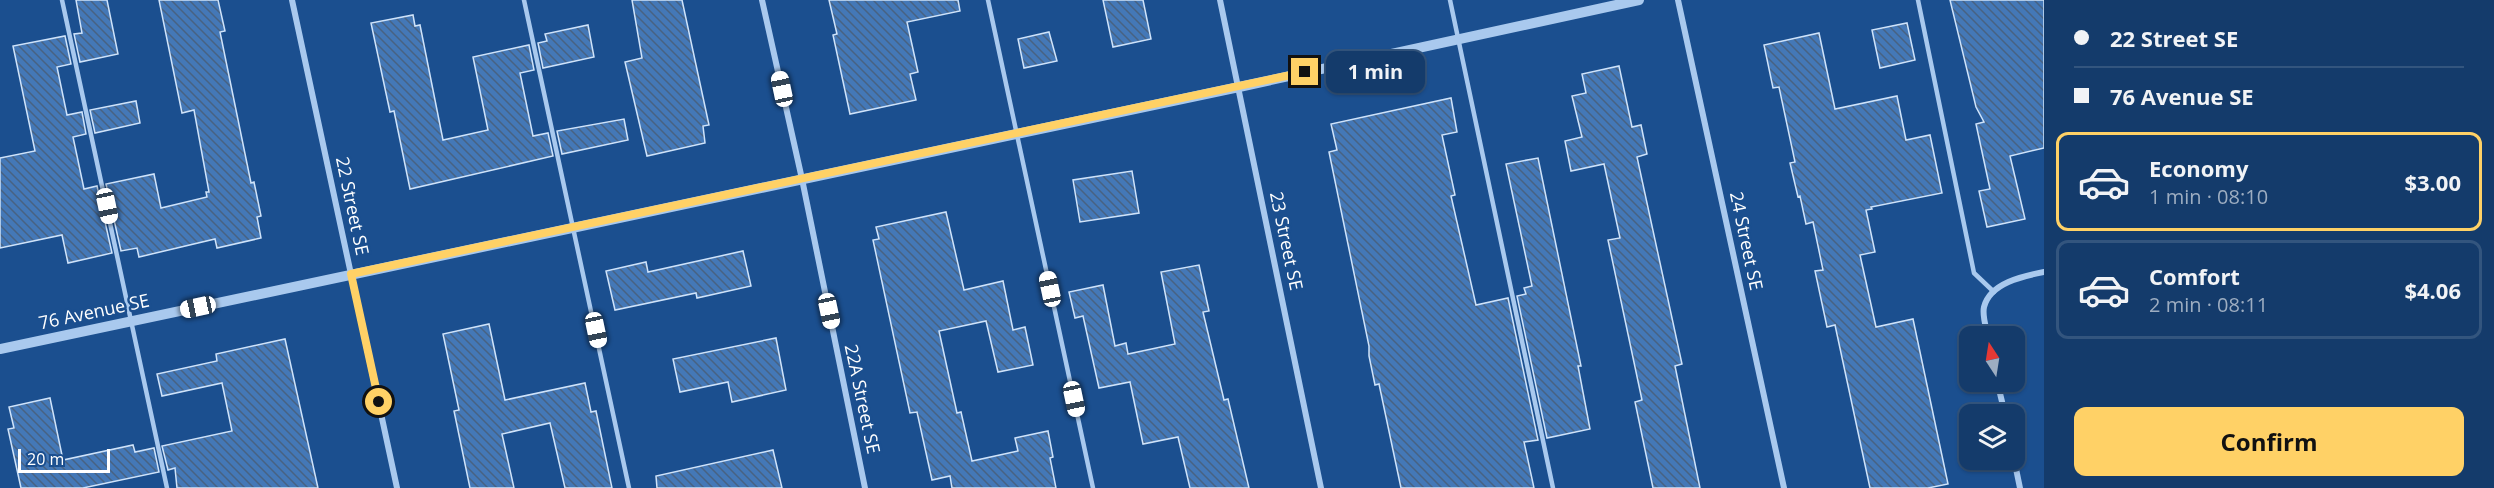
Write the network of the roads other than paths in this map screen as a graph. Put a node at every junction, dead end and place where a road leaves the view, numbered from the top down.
1 (62, 0) edge
2 (292, 0) edge
3 (524, 0) edge
4 (762, 0) edge
5 (988, 0) edge
6 (1220, 0) edge
7 (1450, 0) edge
8 (1639, 0) edge
9 (1678, 0) edge
10 (1918, 0) edge
11 (1458, 38) junction
12 (1239, 87) junction
13 (1017, 134) junction
14 (802, 179) junction
15 (573, 227) junction
16 (2044, 272) edge
17 (351, 274) junction
18 (1994, 292) junction
19 (132, 321) junction
20 (1987, 326) edge
21 (0, 348) edge
22 (2016, 470) edge
23 (167, 488) edge
24 (397, 488) edge
25 (629, 488) edge
26 (865, 488) edge
27 (1093, 488) edge
28 (1321, 488) edge
29 (1553, 488) edge
30 (1784, 488) edge
31 (2020, 488) edge

1 - 19 lane
2 - 17 street, 22 Street SE
3 - 15 lane
4 - 14 street, 22A Street SE
5 - 13 lane
6 - 12 street, 23 Street SE
7 - 11 lane
8 - 11 street, 76 Avenue SE
9 - 30 street, 24 Street SE
10 - 18 lane
11 - 12 street, 76 Avenue SE
11 - 29 lane
12 - 13 street, 76 Avenue SE
12 - 28 street, 23 Street SE
13 - 14 street, 76 Avenue SE
13 - 27 lane
14 - 15 street, 76 Avenue SE
14 - 26 street, 22A Street SE
15 - 17 street, 76 Avenue SE
15 - 25 lane
16 - 18 street
17 - 19 street, 76 Avenue SE
17 - 24 street, 22 Street SE
18 - 20 street
19 - 21 street, 76 Avenue SE
19 - 23 lane
22 - 31 street

